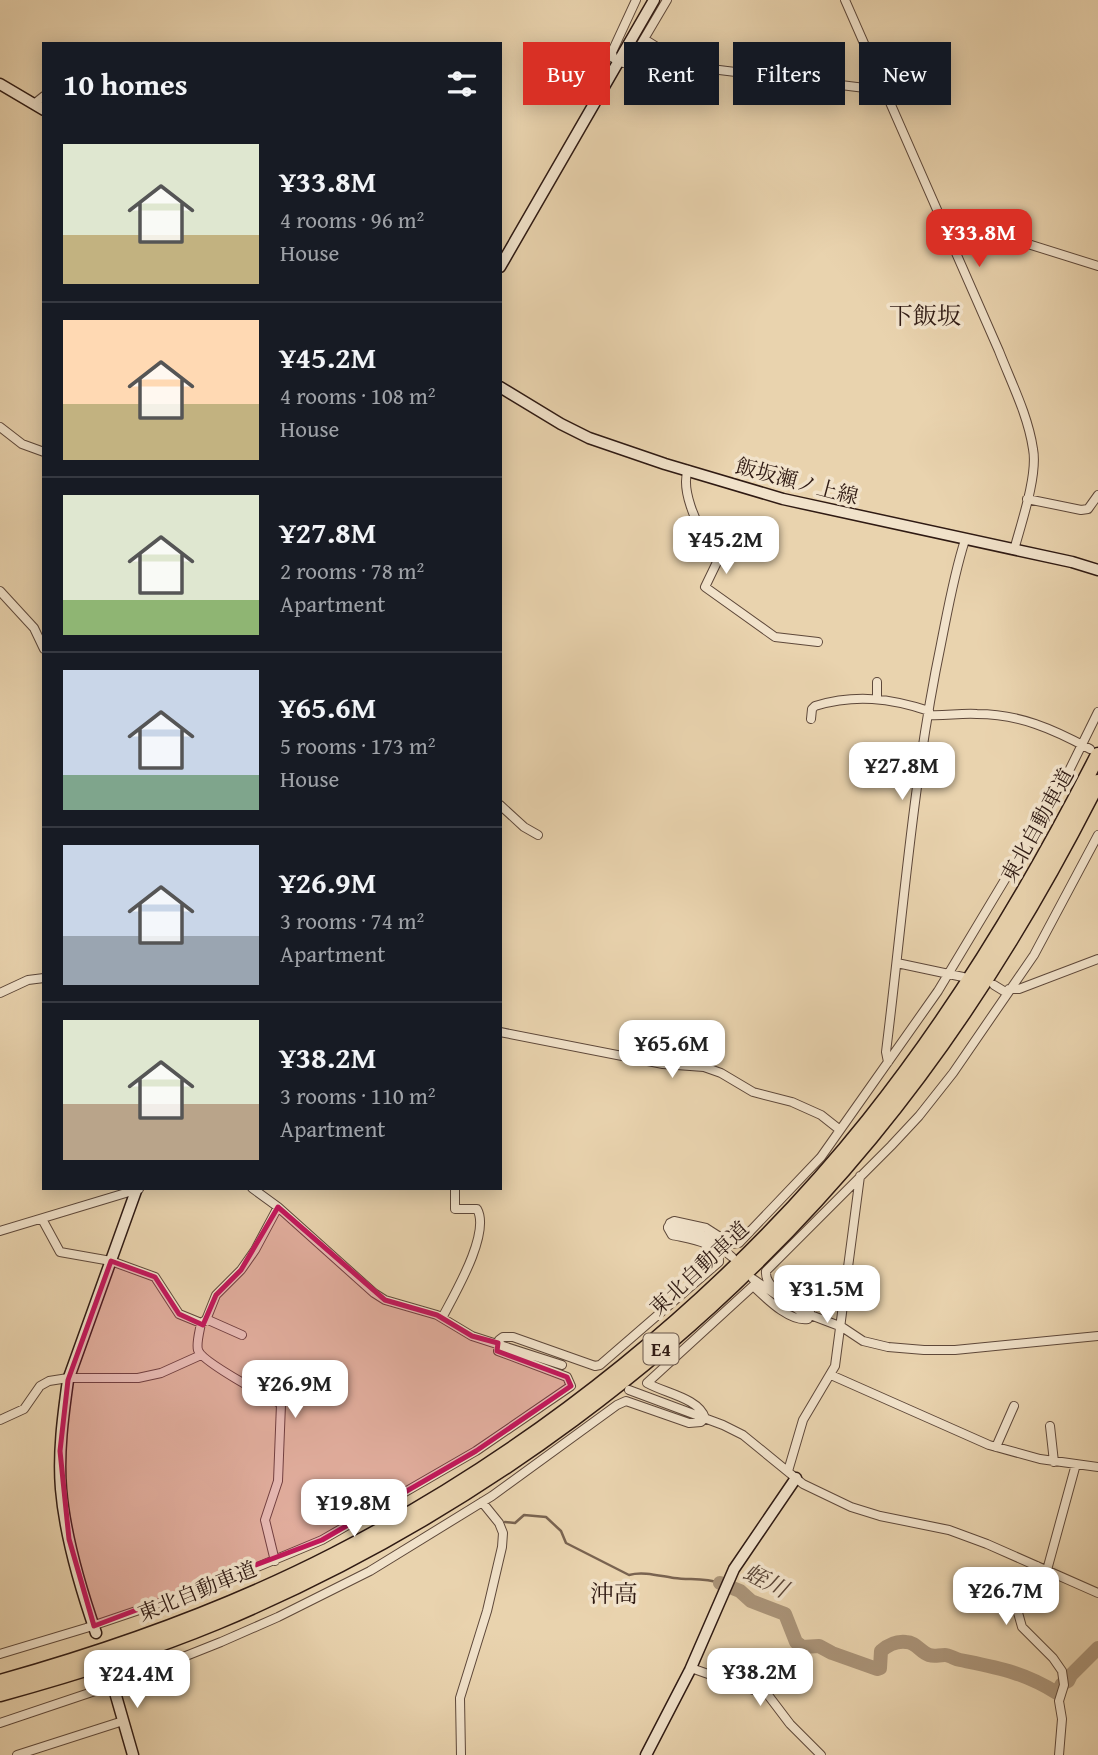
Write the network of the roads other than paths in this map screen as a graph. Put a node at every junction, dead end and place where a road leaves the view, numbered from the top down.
1 (636, 0) edge
2 (654, 0) edge
3 (667, 0) edge
4 (845, 0) edge
5 (644, 39) junction
6 (864, 42) edge
7 (619, 61) junction
8 (0, 84) edge
9 (859, 87) edge
10 (892, 105) edge
11 (39, 107) edge
12 (943, 222) junction
13 (502, 264) edge
14 (1098, 265) edge
15 (502, 388) edge
16 (0, 427) edge
17 (42, 451) edge
18 (688, 470) junction
19 (1098, 495) edge
20 (1027, 499) junction
21 (965, 540) junction
22 (1014, 550) junction
23 (1098, 570) edge
24 (0, 591) edge
25 (41, 633) edge
26 (818, 642) dead end
27 (877, 682) dead end
28 (877, 698) junction
29 (1098, 712) edge
30 (929, 713) junction
31 (811, 719) dead end
32 (1090, 749) edge
33 (1098, 782) edge
34 (502, 807) edge
35 (538, 835) dead end
36 (1098, 835) edge
37 (1098, 959) edge
38 (897, 963) junction
39 (949, 973) junction
40 (963, 977) dead end
41 (42, 978) edge
42 (993, 985) dead end
43 (1008, 991) junction
44 (0, 993) edge
45 (502, 1032) edge
46 (888, 1062) junction
47 (840, 1130) junction
48 (860, 1176) junction
49 (135, 1190) edge
50 (138, 1190) edge
51 (255, 1190) edge
52 (455, 1190) edge
53 (278, 1207) junction
54 (42, 1219) junction
55 (668, 1227) junction
56 (0, 1231) edge
57 (732, 1257) dead end
58 (111, 1261) junction
59 (753, 1279) dead end
60 (810, 1315) junction
61 (442, 1318) junction
62 (204, 1321) junction
63 (842, 1327) junction
64 (242, 1335) dead end
65 (1098, 1336) edge
66 (498, 1343) junction
67 (201, 1354) junction
68 (562, 1365) dead end
69 (831, 1375) junction
70 (68, 1378) junction
71 (629, 1390) dead end
72 (1014, 1406) dead end
73 (705, 1418) junction
74 (0, 1420) edge
75 (1050, 1426) dead end
76 (996, 1447) junction
77 (1054, 1462) junction
78 (1076, 1464) junction
79 (1098, 1467) edge
80 (792, 1474) junction
81 (482, 1503) junction
82 (275, 1561) junction
83 (1037, 1566) junction
84 (1047, 1570) junction
85 (1098, 1593) edge
86 (95, 1629) junction
87 (139, 1637) junction
88 (0, 1654) edge
89 (691, 1668) junction
90 (0, 1674) edge
91 (111, 1680) junction
92 (0, 1682) edge
93 (0, 1696) edge
94 (123, 1721) junction
95 (0, 1723) edge
96 (17, 1755) edge
97 (133, 1755) edge
98 (461, 1755) edge
99 (646, 1755) edge
100 (821, 1755) edge
101 (1059, 1755) edge

1 - 7 street
2 - 7 street
3 - 5 street
4 - 6 street
5 - 7 street
5 - 9 street
7 - 13 street
8 - 11 street
10 - 12 street
12 - 14 street
12 - 20 street
15 - 18 street, 飯坂瀬ノ上線
16 - 17 street
18 - 21 street, 飯坂瀬ノ上線
18 - 26 street
19 - 20 street
20 - 22 street
21 - 22 street, 飯坂瀬ノ上線
21 - 30 street
22 - 23 street, 飯坂瀬ノ上線
24 - 25 street
27 - 28 street
28 - 30 street
28 - 31 street
29 - 32 street
30 - 32 street
30 - 38 street
32 - 39 street
32 - 87 highway, 東北自動車道 / E4
33 - 93 highway, 東北自動車道 / E4
34 - 35 street
36 - 43 street
37 - 43 street
38 - 39 street
38 - 46 street
39 - 40 street
39 - 46 street
41 - 44 street
42 - 43 street
43 - 48 street
45 - 47 street
46 - 47 street
47 - 55 street
48 - 60 street
48 - 63 street
49 - 54 street
50 - 58 street
51 - 53 street
52 - 61 street
53 - 61 street
53 - 62 street
54 - 56 street
54 - 58 street
55 - 57 street
55 - 66 street
58 - 62 street
58 - 70 street
59 - 60 street
60 - 63 street
60 - 73 street
61 - 66 street
62 - 64 street
62 - 67 street
63 - 65 street
63 - 69 street
66 - 68 street
66 - 82 street
67 - 70 street
67 - 82 street
69 - 76 street
69 - 80 street
70 - 74 street
70 - 86 street
71 - 73 street
72 - 76 street
73 - 80 street
73 - 81 street
75 - 77 street
76 - 77 street
77 - 78 street
78 - 79 street
78 - 84 street
80 - 83 street
80 - 89 street
81 - 91 street
81 - 98 street
82 - 86 street
83 - 84 street
83 - 101 street
84 - 85 street
86 - 88 street
87 - 90 highway
87 - 92 highway, 東北自動車道 / E4
89 - 99 street
89 - 100 street
91 - 94 street
91 - 95 street
94 - 96 street
94 - 97 street

